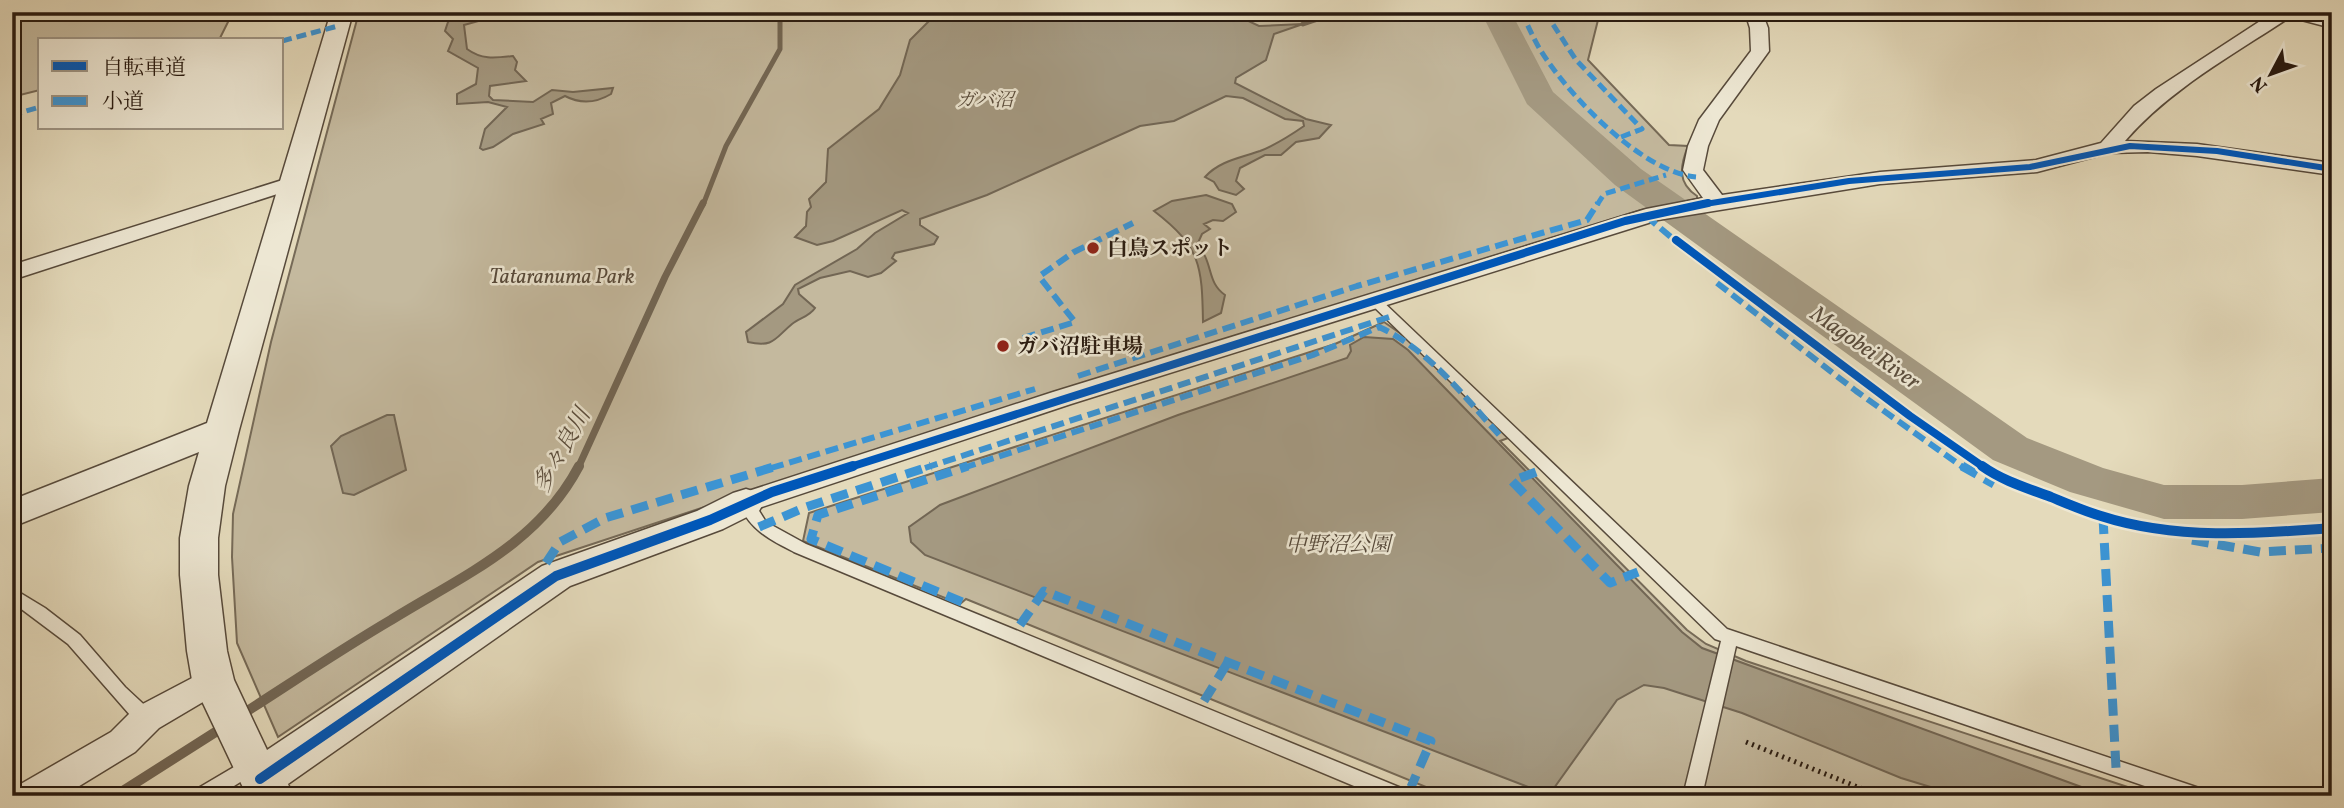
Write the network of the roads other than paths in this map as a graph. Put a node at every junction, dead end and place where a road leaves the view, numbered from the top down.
1 (342, 12) edge
2 (1753, 12) edge
3 (2286, 12) edge
4 (2292, 12) edge
5 (2332, 23) edge
6 (2108, 147) junction
7 (2332, 169) edge
8 (292, 183) junction
9 (1709, 203) junction
10 (12, 273) edge
11 (1374, 300) junction
12 (222, 430) junction
13 (746, 502) junction
14 (12, 514) edge
15 (12, 594) edge
16 (1728, 644) junction
17 (215, 685) junction
18 (147, 718) junction
19 (258, 773) edge
20 (32, 796) edge
21 (202, 796) edge
22 (1399, 796) edge
23 (1692, 796) edge
24 (2199, 796) edge

1 - 8 street
2 - 9 street
3 - 6 street
4 - 5 street
6 - 7 street
6 - 9 street
8 - 10 street
8 - 12 street
9 - 11 street
11 - 13 street
11 - 16 lane
12 - 14 street
12 - 17 street
13 - 19 street
13 - 22 lane
15 - 18 lane
16 - 23 lane
16 - 24 lane
17 - 18 street
17 - 19 street
18 - 20 street
19 - 21 lane

